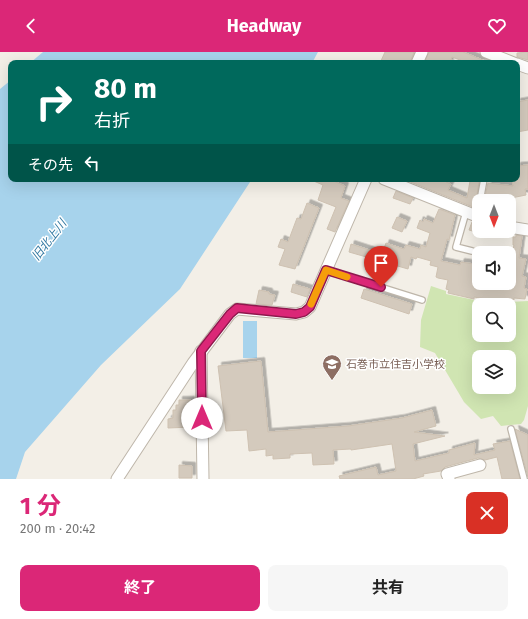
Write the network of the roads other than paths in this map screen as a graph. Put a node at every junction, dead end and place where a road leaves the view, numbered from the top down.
1 (486, 52) edge
2 (506, 60) edge
3 (368, 182) edge
4 (391, 182) edge
5 (483, 182) edge
6 (481, 194) edge
7 (466, 212) junction
8 (472, 213) edge
9 (516, 228) edge
10 (528, 230) edge
11 (472, 251) dead end
12 (326, 270) junction
13 (422, 300) dead end
14 (206, 346) junction
15 (511, 429) dead end
16 (480, 465) dead end
17 (117, 479) edge
18 (202, 479) edge
19 (449, 479) edge
20 (524, 479) edge

1 - 2 street
3 - 12 street
4 - 7 street
5 - 6 lane
7 - 8 street
7 - 11 lane
9 - 10 street
12 - 13 lane
12 - 14 street
14 - 17 street
14 - 18 street
15 - 20 lane
16 - 19 street

